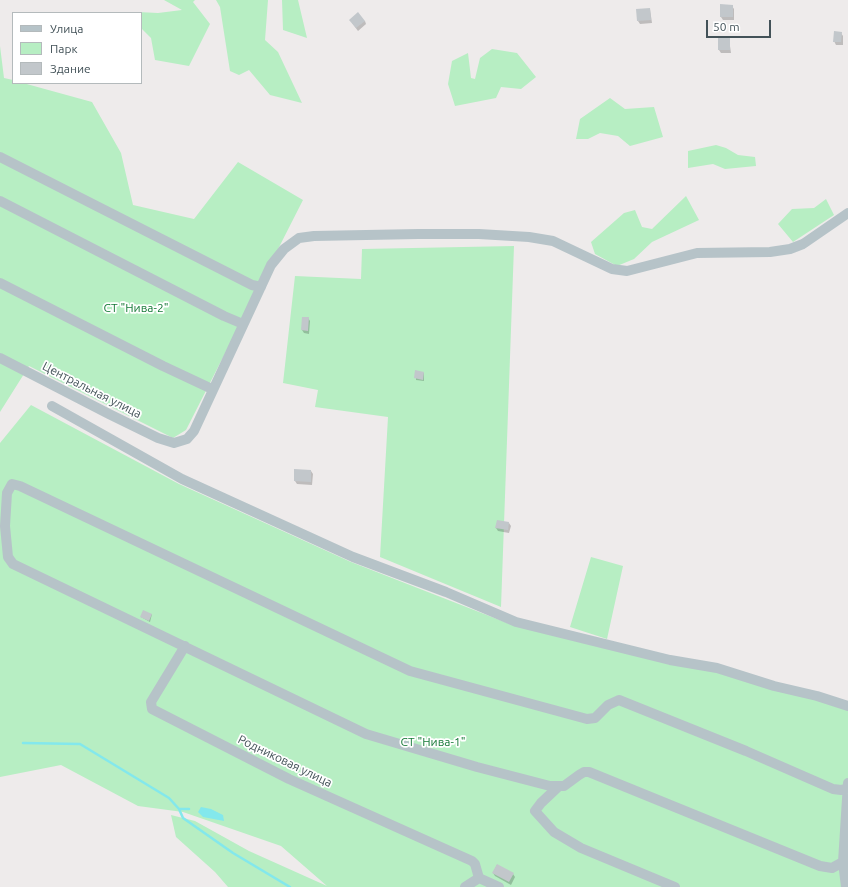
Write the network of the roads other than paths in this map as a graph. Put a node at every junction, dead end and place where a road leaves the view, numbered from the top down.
1 (0, 157) edge
2 (0, 202) edge
3 (848, 213) edge
4 (0, 283) edge
5 (261, 287) junction
6 (243, 324) junction
7 (0, 358) edge
8 (212, 390) junction
9 (52, 406) dead end
10 (185, 646) junction
11 (848, 706) edge
12 (848, 782) edge
13 (559, 786) junction
14 (848, 788) edge
15 (846, 842) edge
16 (843, 862) junction
17 (479, 878) junction
18 (465, 887) edge
19 (499, 887) edge
20 (675, 887) edge
21 (846, 887) edge

1 - 5 street
2 - 6 street
3 - 5 street
4 - 8 street
5 - 6 street
6 - 8 street
7 - 8 street, Центральная улица
9 - 11 street
10 - 13 street
10 - 14 street
10 - 17 street, Родниковая улица
12 - 14 street
13 - 16 street
13 - 20 street
14 - 15 street
15 - 16 street
16 - 21 street
17 - 18 street
17 - 19 street

